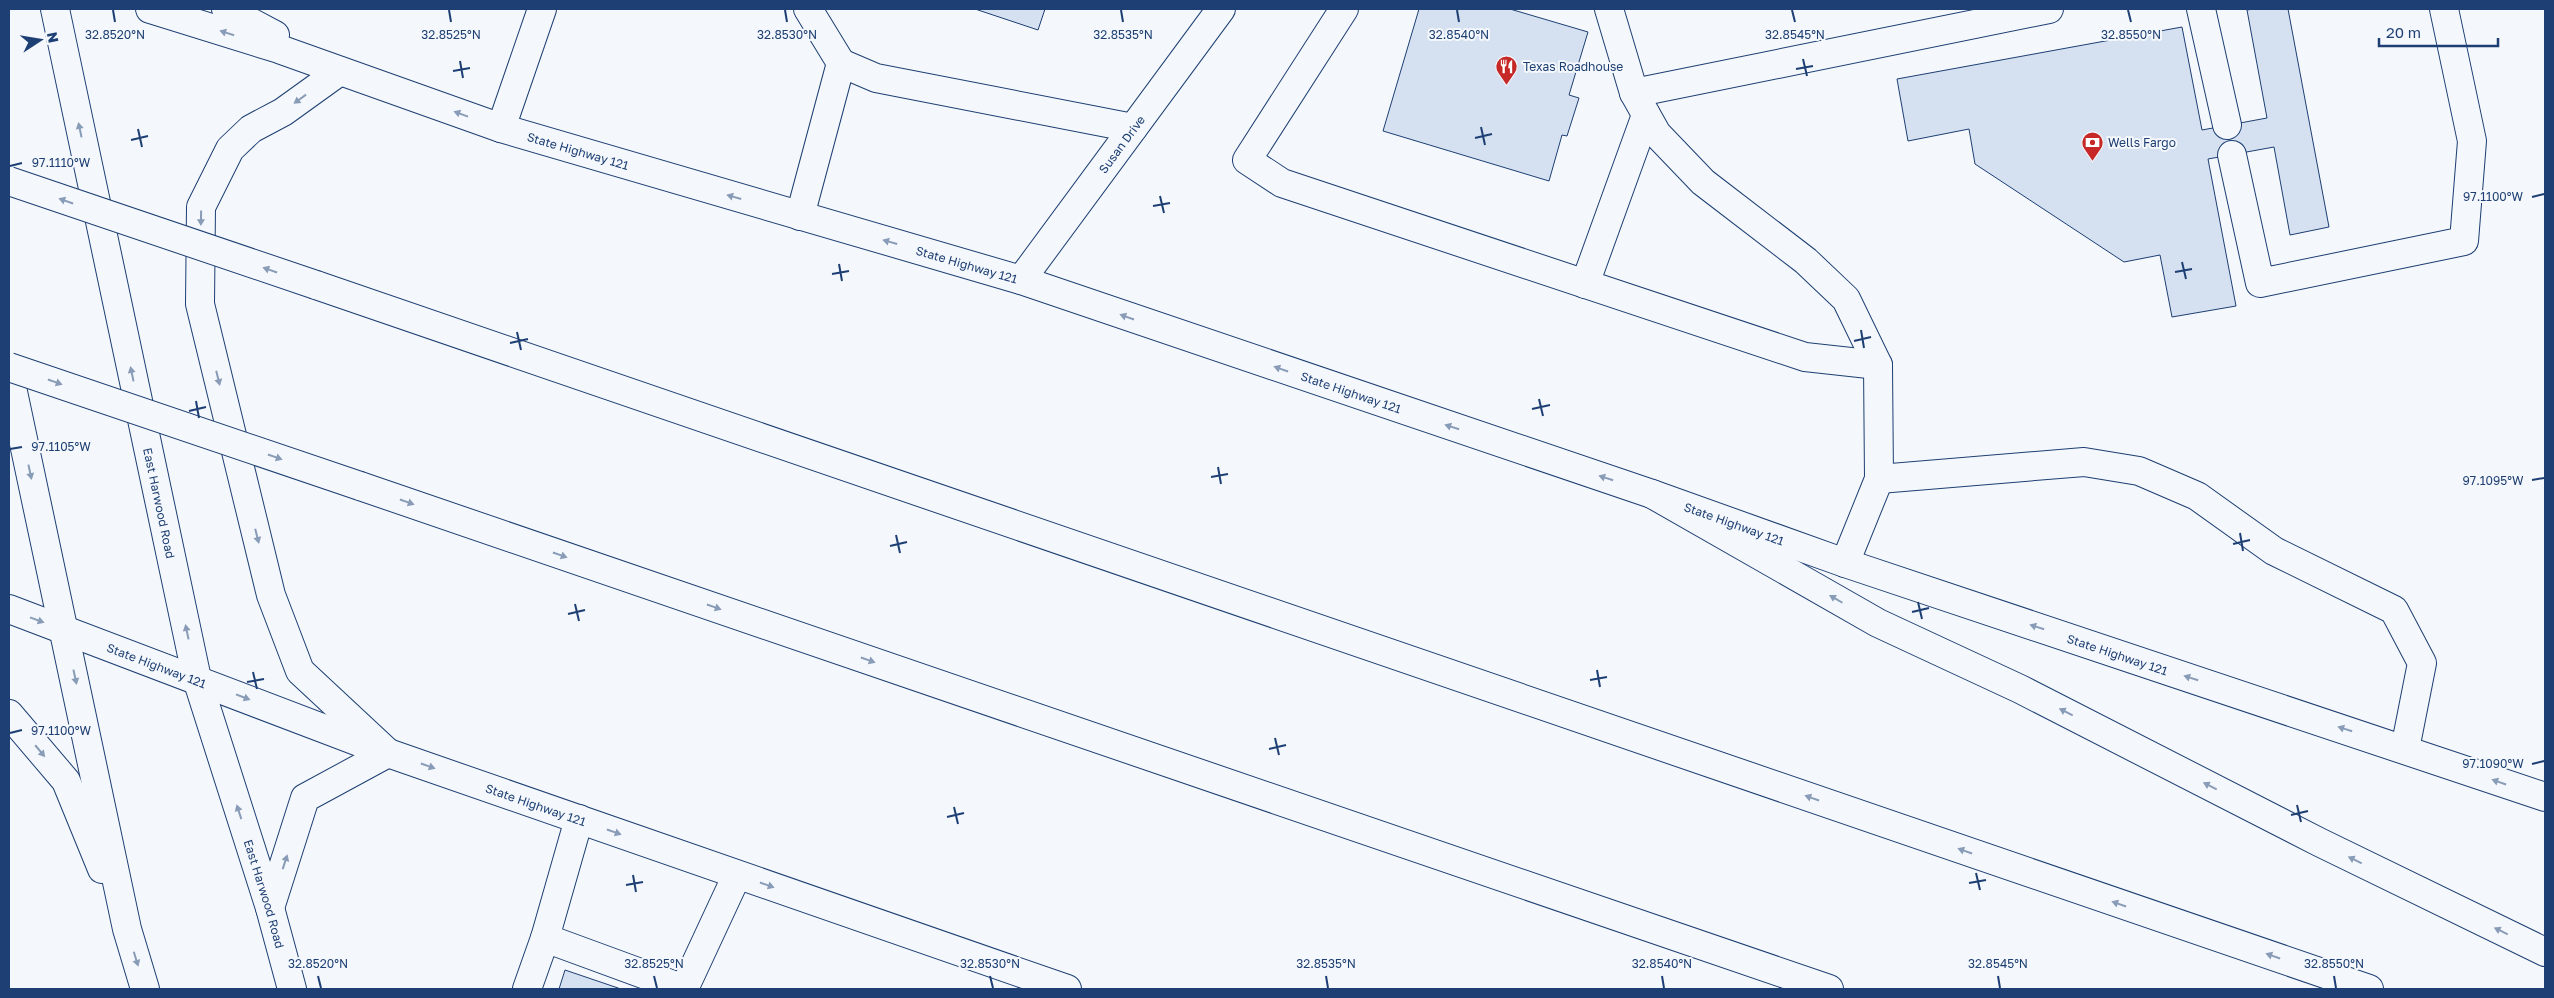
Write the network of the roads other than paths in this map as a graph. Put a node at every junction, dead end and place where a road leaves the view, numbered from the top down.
1 (55, 9) edge
2 (150, 9) edge
3 (226, 9) edge
4 (542, 9) edge
5 (808, 9) edge
6 (1221, 9) edge
7 (1344, 9) edge
8 (1610, 9) edge
9 (2049, 9) edge
10 (2201, 9) edge
11 (2444, 9) edge
12 (842, 63) junction
13 (340, 70) junction
14 (1640, 104) junction
15 (2227, 125) dead end
16 (501, 128) junction
17 (1133, 128) junction
18 (2232, 155) dead end
19 (9, 181) edge
20 (800, 216) junction
21 (1021, 280) junction
22 (1585, 284) junction
23 (1878, 365) junction
24 (9, 366) edge
25 (9, 373) edge
26 (1879, 479) junction
27 (1652, 494) junction
28 (1845, 563) junction
29 (9, 610) edge
30 (65, 630) junction
31 (197, 679) junction
32 (9, 714) edge
33 (2405, 749) junction
34 (388, 753) junction
35 (2545, 797) edge
36 (579, 819) junction
37 (737, 875) junction
38 (270, 908) junction
39 (126, 929) junction
40 (544, 938) junction
41 (2545, 952) edge
42 (145, 989) edge
43 (292, 989) edge
44 (527, 989) edge
45 (684, 989) edge
46 (1067, 989) edge
47 (1830, 989) edge
48 (2369, 989) edge

31 -> 1 main road, East Harwood Road
13 -> 2 main road, State Highway 121
3 - 13 main road
4 - 16 main road
5 - 12 main road
6 - 17 main road, Susan Drive
7 - 22 main road
8 - 14 main road
9 - 14 main road
10 - 15 main road
11 - 18 main road
12 - 17 main road
12 - 20 main road
16 -> 13 main road, State Highway 121
13 -> 34 main road
14 - 22 main road
14 - 23 main road
20 -> 16 main road, State Highway 121
17 - 21 main road, Susan Drive
48 -> 19 main road, bridge
21 -> 20 main road, State Highway 121
27 -> 21 main road, State Highway 121
22 - 23 main road
23 - 26 main road
24 -> 47 main road, bridge
25 -> 30 main road
26 - 28 main road
26 - 33 main road
27 - 28 main road, State Highway 121
41 -> 27 main road
33 -> 28 main road, State Highway 121
29 -> 30 main road, State Highway 121
30 - 31 main road, State Highway 121
30 -> 39 main road
31 -> 34 main road, State Highway 121
38 -> 31 main road, East Harwood Road
32 -> 39 main road
35 -> 33 main road, State Highway 121
34 -> 36 main road, State Highway 121
38 -> 34 main road
36 -> 37 main road, State Highway 121
36 - 40 main road
37 - 45 main road
37 -> 46 main road, State Highway 121
38 - 43 main road, East Harwood Road
39 -> 42 main road
40 - 44 main road
40 - 45 main road

